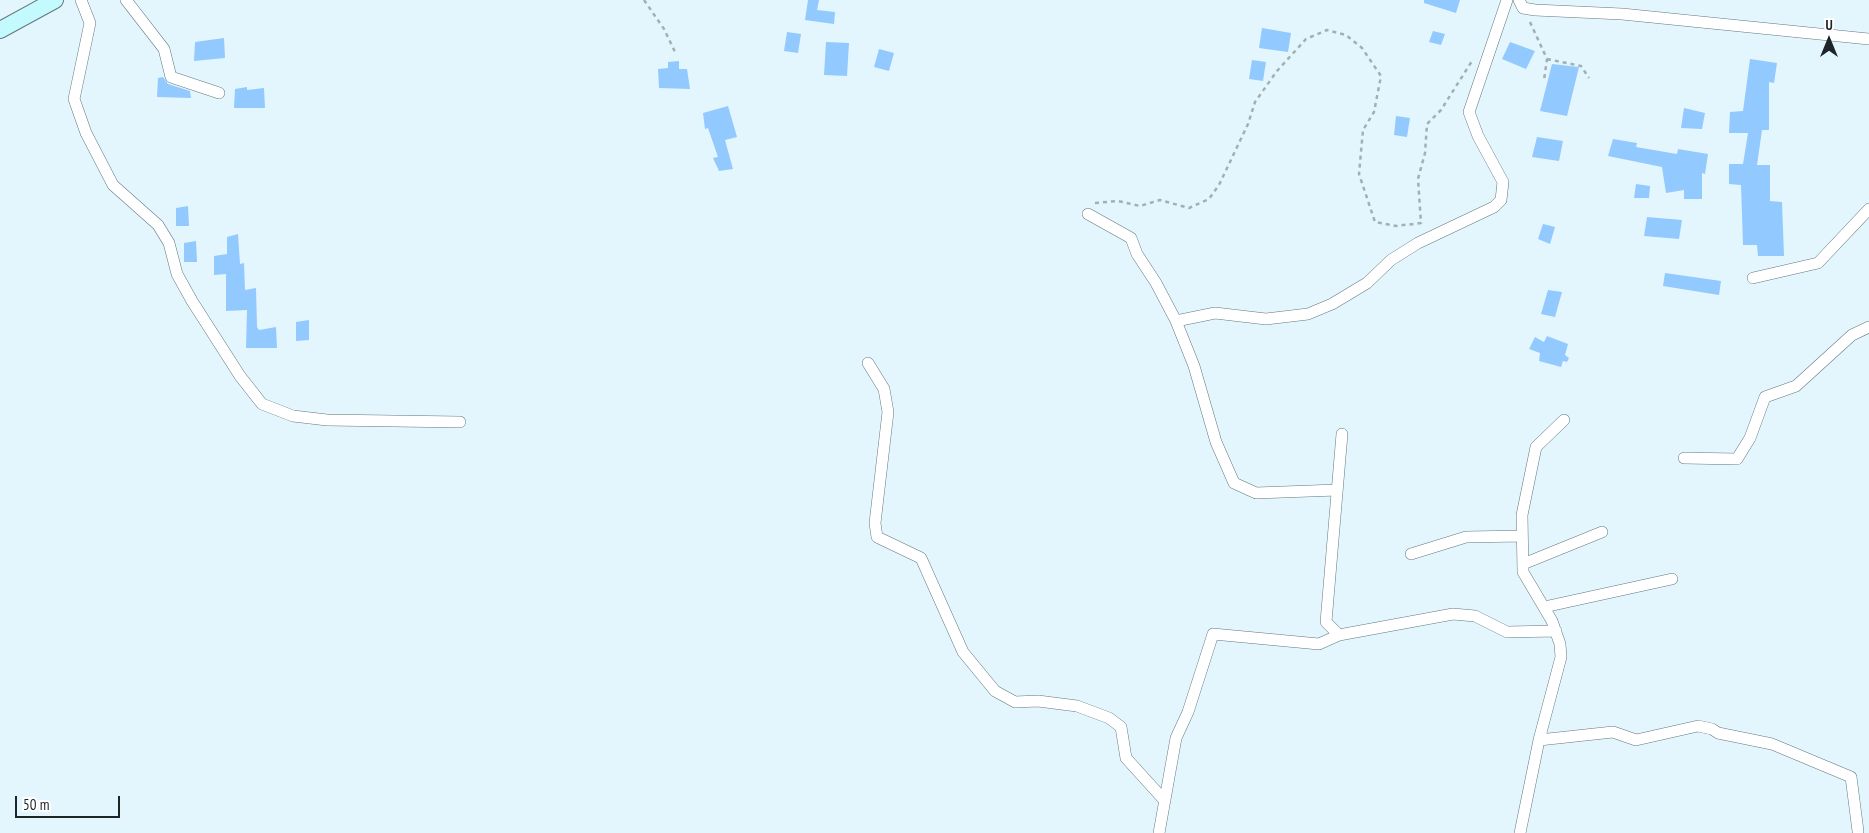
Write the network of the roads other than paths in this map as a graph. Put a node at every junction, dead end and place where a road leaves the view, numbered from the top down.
1 (55, 0) edge
2 (81, 0) edge
3 (126, 0) edge
4 (1507, 0) edge
5 (1521, 4) edge
6 (0, 30) edge
7 (1869, 39) edge
8 (219, 93) dead end
9 (1869, 209) edge
10 (1088, 214) road end
11 (1754, 278) dead end
12 (1176, 321) junction
13 (1869, 327) edge
14 (868, 363) dead end
15 (1564, 420) dead end
16 (460, 422) dead end
17 (1342, 434) dead end
18 (1684, 458) dead end
19 (1337, 490) junction
20 (1602, 532) dead end
21 (1522, 536) junction
22 (1411, 554) dead end
23 (1522, 564) junction
24 (1672, 579) dead end
25 (1544, 607) junction
26 (1556, 631) junction
27 (1339, 635) junction
28 (1539, 740) junction
29 (1165, 801) junction
30 (1858, 832) dead end
31 (1159, 833) edge
32 (1520, 833) edge

1 - 6 street
2 - 16 street
3 - 8 street
4 - 12 street
5 - 7 street
9 - 11 street
10 - 12 street
12 - 19 street
13 - 18 street
14 - 29 street
15 - 21 street
17 - 19 street
19 - 27 street
20 - 23 street
21 - 22 street
21 - 23 street
23 - 25 street
24 - 25 street
25 - 26 street
26 - 27 street
26 - 28 street
27 - 29 street
28 - 30 street
28 - 32 street
29 - 31 street

